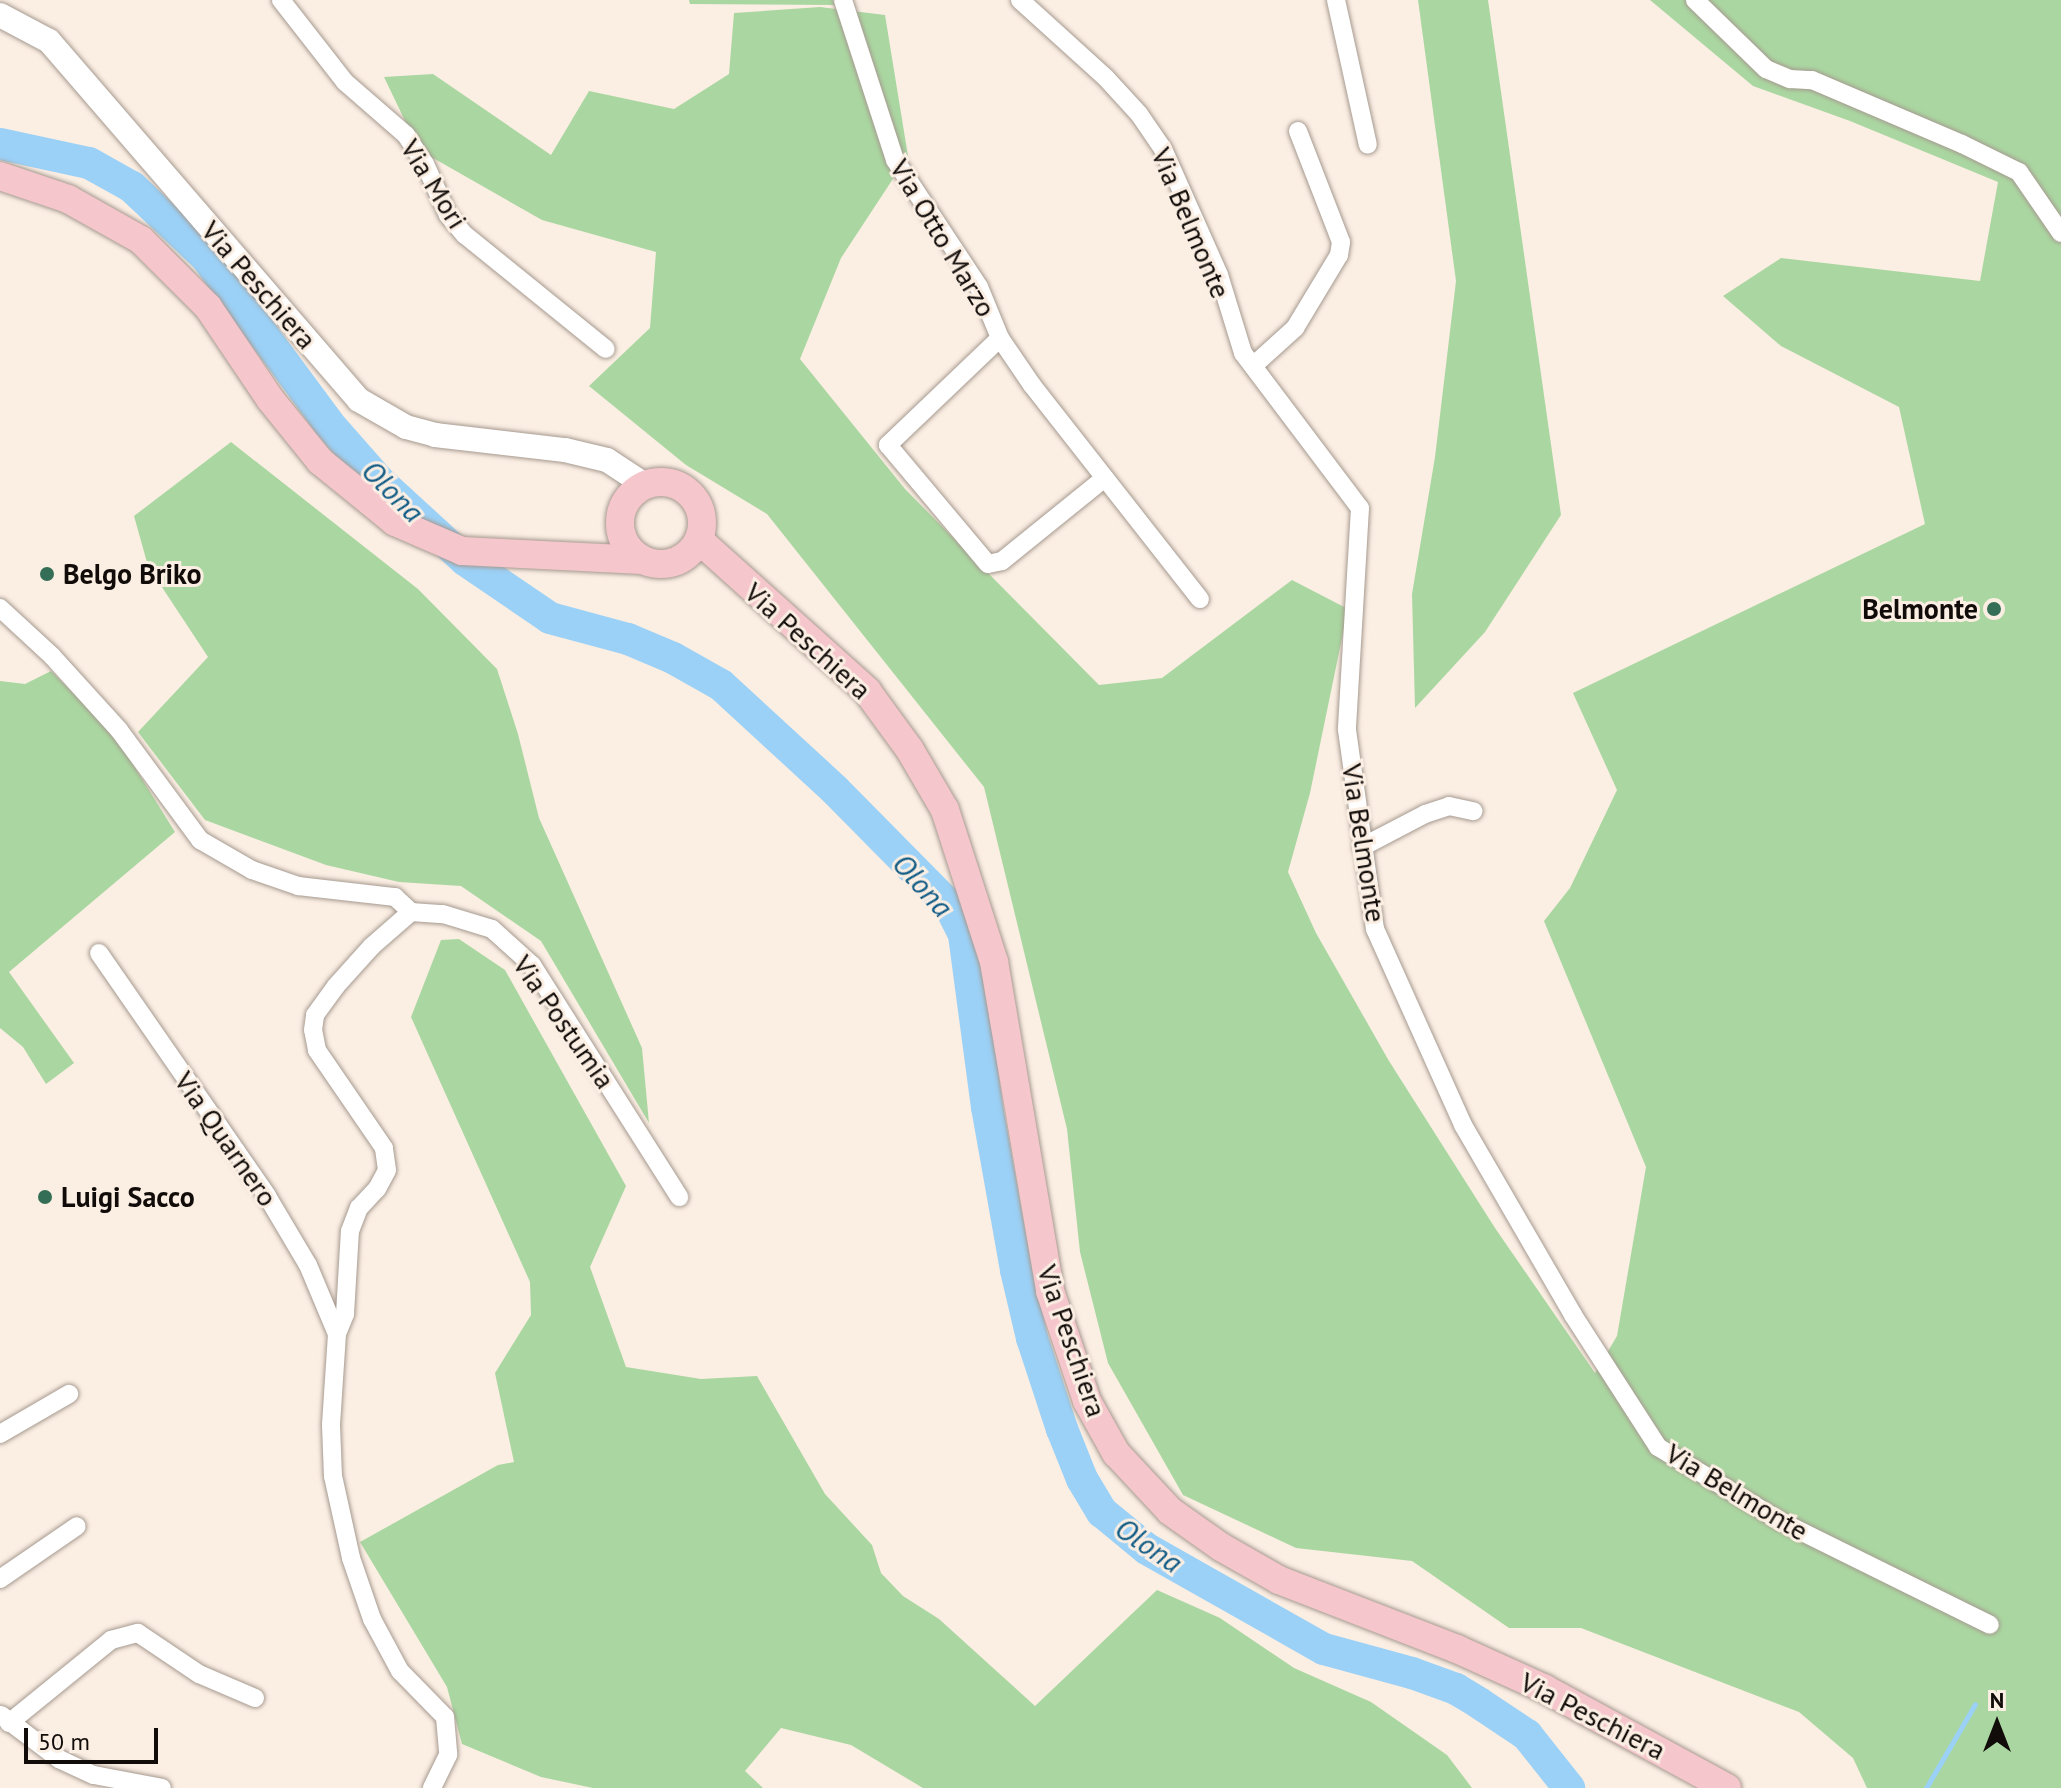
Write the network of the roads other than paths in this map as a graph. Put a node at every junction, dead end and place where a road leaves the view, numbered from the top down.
1 (281, 0) edge
2 (843, 0) edge
3 (1020, 0) edge
4 (1336, 0) edge
5 (1695, 0) edge
6 (0, 15) edge
7 (1298, 131) dead end
8 (1368, 145) dead end
9 (0, 176) edge
10 (2061, 233) edge
11 (1000, 338) junction
12 (606, 349) dead end
13 (1253, 366) junction
14 (1105, 478) junction
15 (629, 492) junction
16 (699, 540) junction
17 (571, 558) junction
18 (642, 560) junction
19 (678, 561) junction
20 (731, 572) junction
21 (1200, 599) dead end
22 (0, 608) edge
23 (1473, 811) dead end
24 (1362, 847) junction
25 (411, 912) junction
26 (99, 953) dead end
27 (679, 1197) dead end
28 (337, 1334) junction
29 (69, 1394) dead end
30 (0, 1434) edge
31 (77, 1526) dead end
32 (0, 1579) edge
33 (1990, 1625) dead end
34 (255, 1698) dead end
35 (4, 1718) edge
36 (162, 1788) edge
37 (432, 1788) edge
38 (1727, 1788) edge

1 - 12 street, Via Mori
2 - 11 street, Via Otto Marzo
3 - 13 street, Via Belmonte
4 - 8 street
5 - 10 street
6 - 15 street, Via Peschiera
7 - 13 street
9 - 17 main road, Via Peschiera
11 - 14 street, Via Otto Marzo
11 - 14 street, Via Otto Marzo
13 - 24 street, Via Belmonte
14 - 21 street, Via Otto Marzo
15 - 16 main road, Via Peschiera
15 - 17 main road
15 - 18 main road
16 - 19 main road
16 - 20 main road, Via Peschiera
17 - 18 main road, Via Peschiera
18 - 19 main road, Via Peschiera
19 - 20 main road, Via Peschiera
20 - 38 main road, Via Peschiera
22 - 25 street, Via Postumia
23 - 24 street
24 - 33 street, Via Belmonte
25 - 27 street, Via Postumia
25 - 28 street, Via Quarnero
26 - 28 street, Via Quarnero
28 - 37 street, Via Quarnero
29 - 30 street
31 - 32 street
34 - 35 street
35 - 36 street

